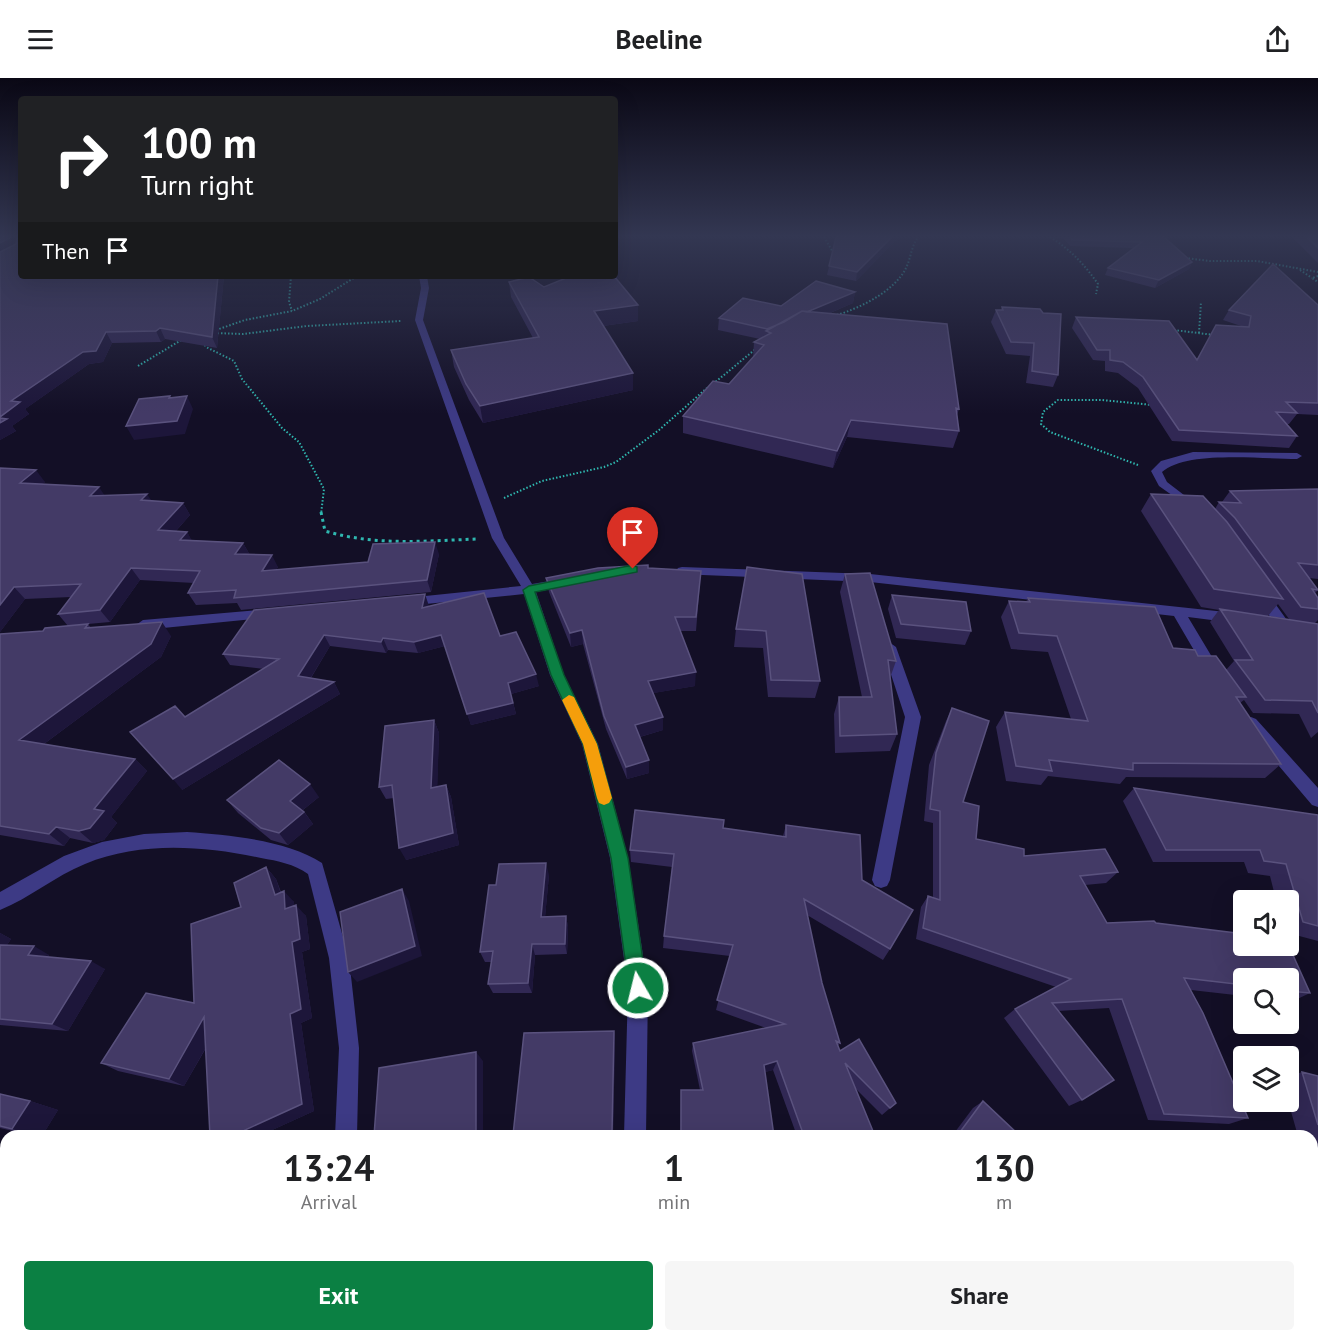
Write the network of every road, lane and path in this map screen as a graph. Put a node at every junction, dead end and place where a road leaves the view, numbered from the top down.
1 (289, 296) edge
2 (325, 296) edge
3 (424, 296) edge
4 (874, 296) edge
5 (1201, 302) dead end
6 (292, 311) junction
7 (832, 316) edge
8 (419, 321) junction
9 (1165, 329) edge
10 (1199, 333) junction
11 (198, 334) edge
12 (1220, 336) edge
13 (186, 338) edge
14 (763, 344) edge
15 (138, 366) dead end
16 (1158, 405) edge
17 (1297, 456) dead end
18 (1156, 471) junction
19 (486, 506) junction
20 (1200, 514) edge
21 (498, 538) junction
22 (669, 570) edge
23 (575, 580) edge
24 (1252, 581) edge
25 (529, 590) junction
26 (389, 603) edge
27 (1177, 610) junction
28 (284, 613) edge
29 (1244, 620) edge
30 (1264, 623) edge
31 (131, 626) edge
32 (885, 633) edge
33 (1220, 680) edge
34 (1240, 709) edge
35 (1318, 800) edge
36 (881, 880) dead end
37 (0, 901) edge
38 (346, 1130) edge
39 (635, 1130) edge

1 - 6 path
2 - 6 path
3 - 8 street
4 - 7 path
5 - 10 path
6 - 8 path
8 - 19 street
9 - 10 path
10 - 12 path
11 - 21 path
13 - 15 path
14 - 19 path
16 - 18 path
17 - 18 street
18 - 20 street
19 - 21 street
21 - 25 street
22 - 27 street
23 - 25 street
24 - 30 street
25 - 26 street
25 - 39 street
27 - 29 street
27 - 33 street
28 - 31 street
32 - 36 street
34 - 35 street
37 - 38 street

